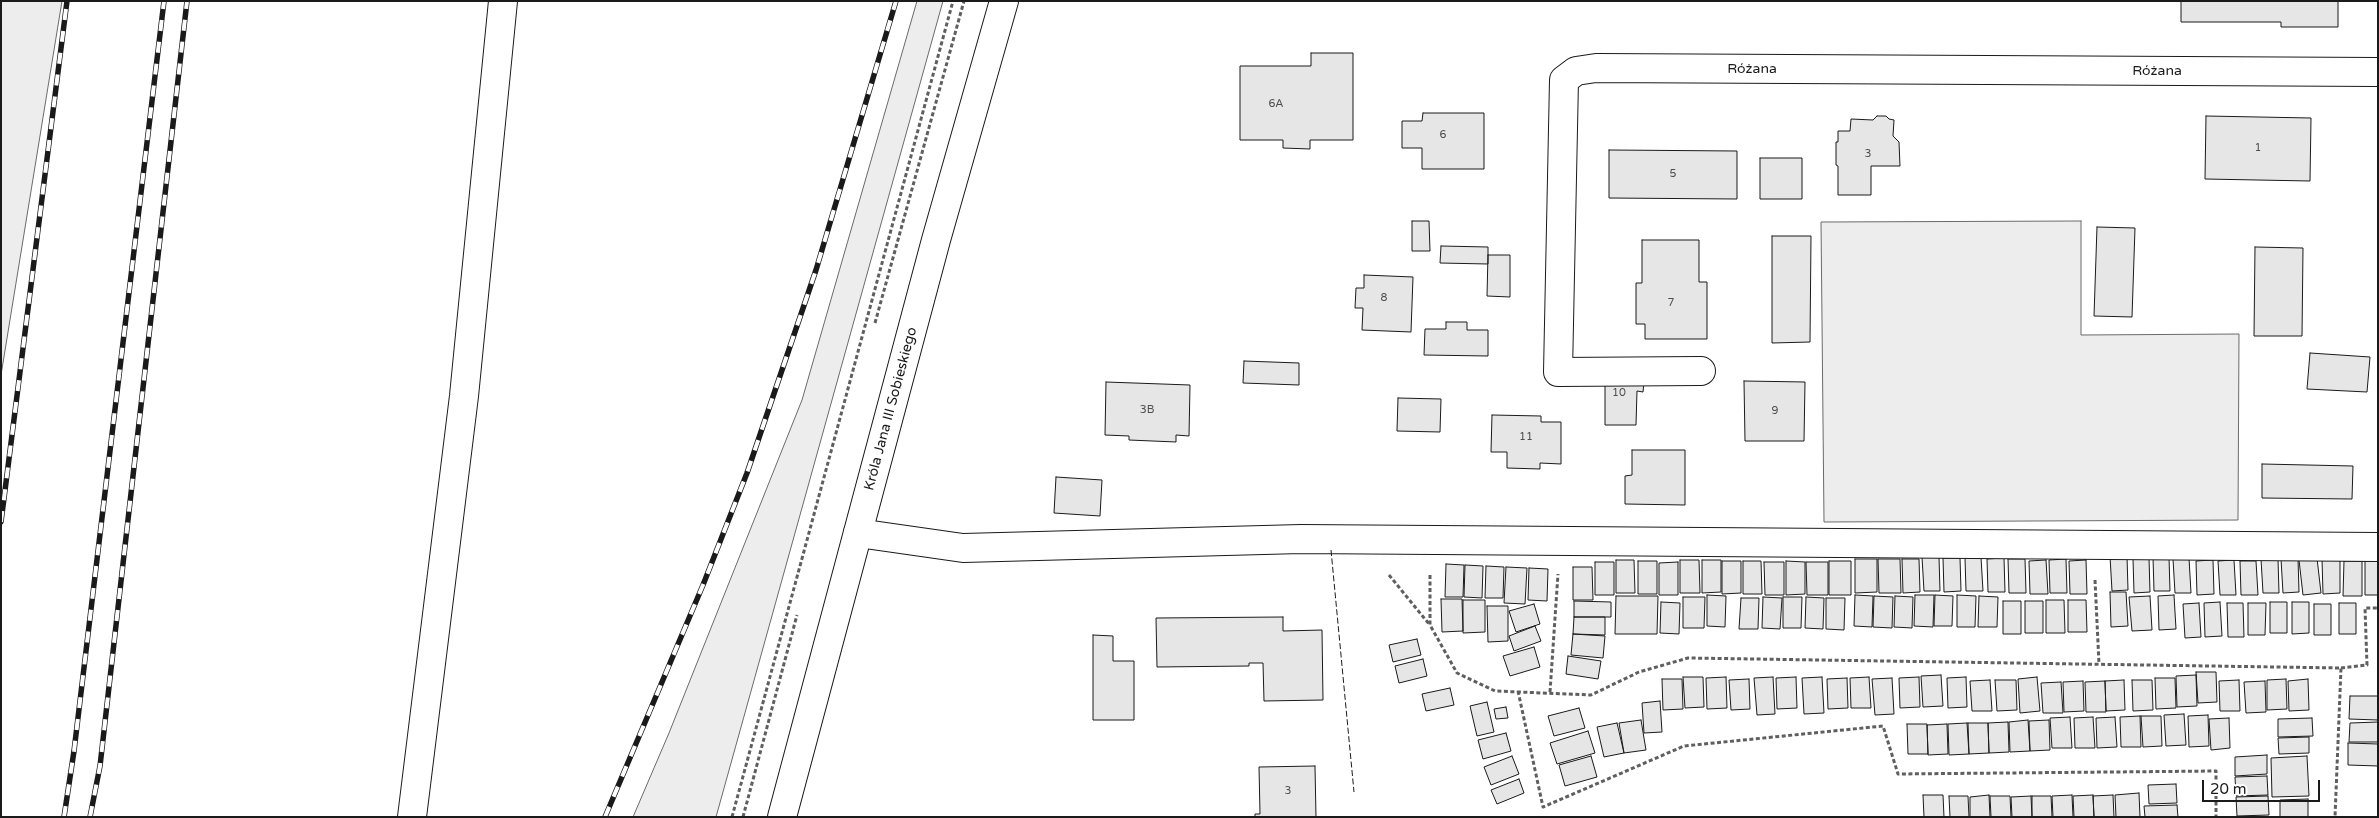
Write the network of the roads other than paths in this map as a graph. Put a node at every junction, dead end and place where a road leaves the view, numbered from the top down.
1 (503, 1) edge
2 (1004, 1) edge
3 (2378, 72) edge
4 (1701, 371) dead end
5 (858, 533) junction
6 (2378, 546) edge
7 (412, 817) edge
8 (782, 817) edge

1 - 7 street
2 - 5 street, Króla Jana III Sobieskiego
3 - 4 street, Różana
5 - 6 street
5 - 8 street, Króla Jana III Sobieskiego

